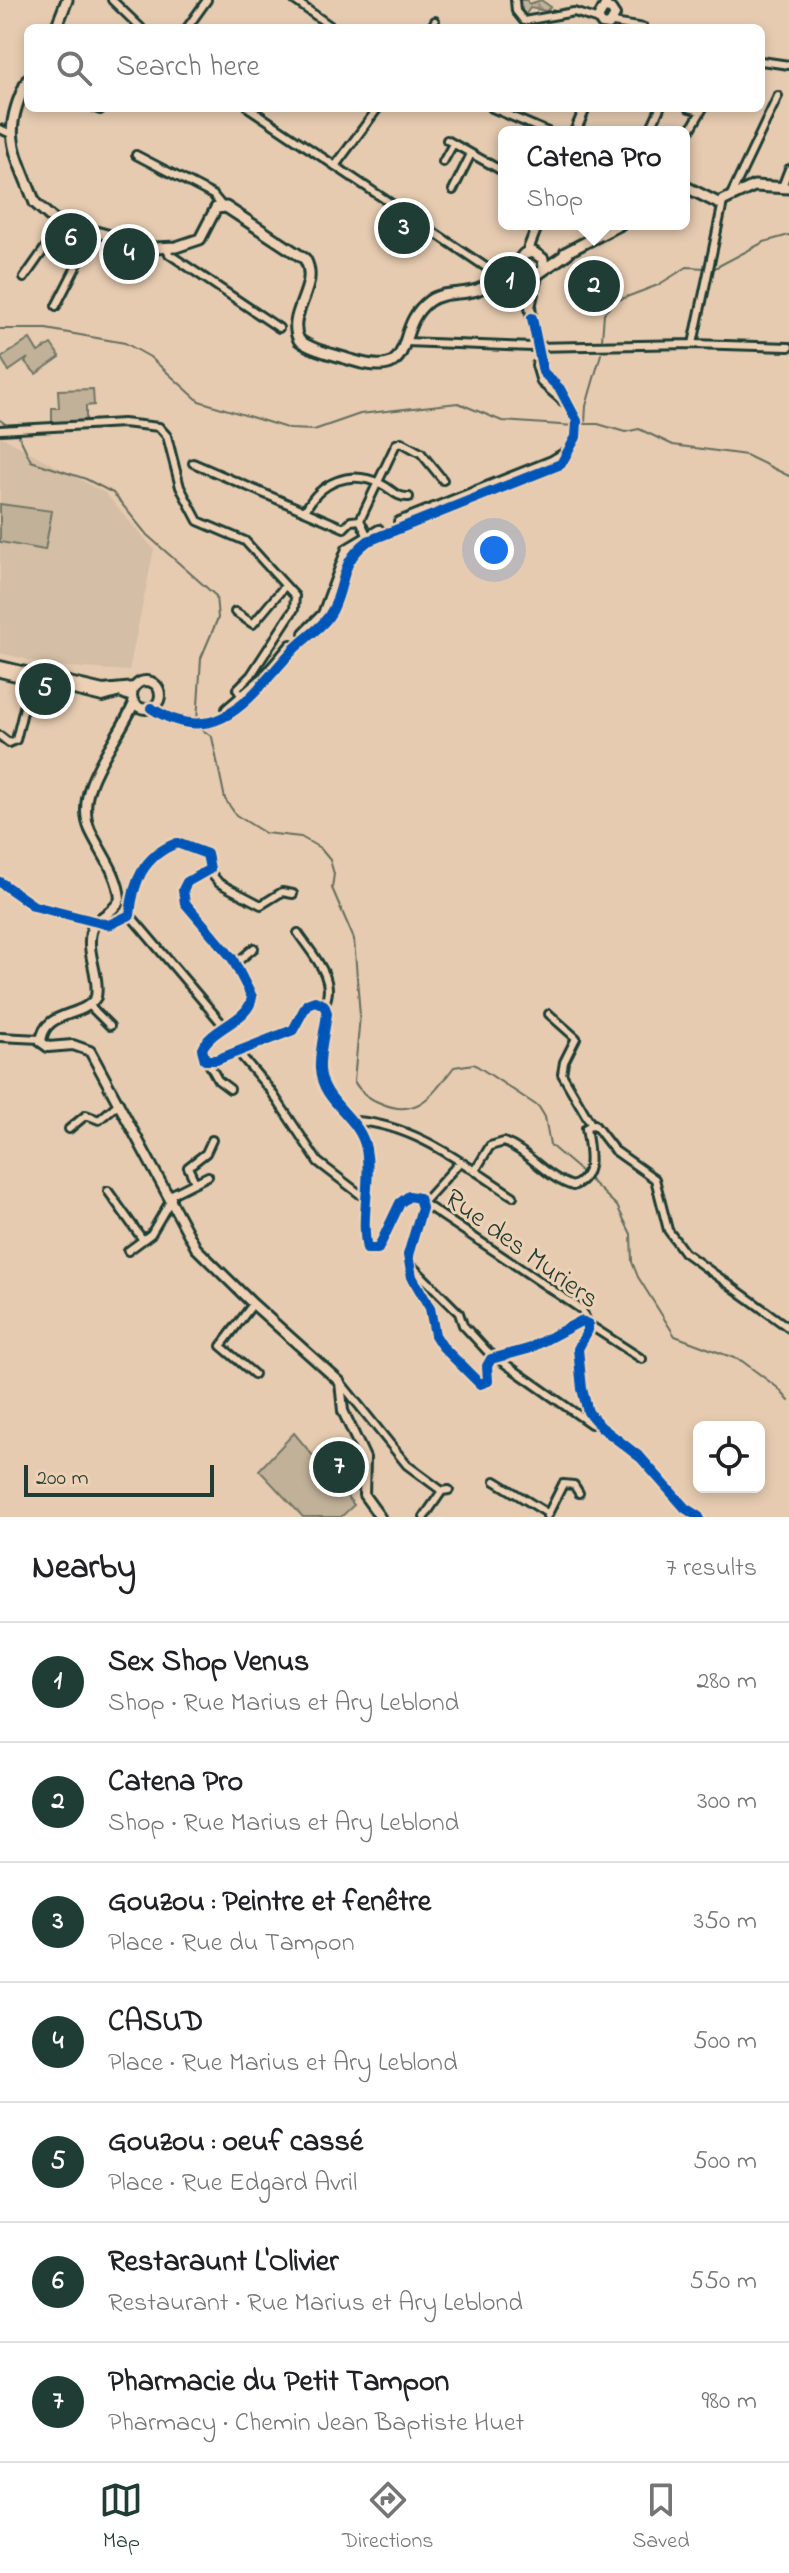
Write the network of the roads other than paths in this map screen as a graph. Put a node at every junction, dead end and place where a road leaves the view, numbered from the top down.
1 (67, 0) edge
2 (112, 0) edge
3 (207, 0) edge
4 (294, 0) edge
5 (515, 0) edge
6 (607, 16) edge
7 (58, 24) edge
8 (137, 24) edge
9 (190, 24) edge
10 (326, 24) edge
11 (630, 24) edge
12 (765, 62) edge
13 (789, 65) edge
14 (24, 86) edge
15 (778, 96) dead end
16 (255, 112) edge
17 (375, 112) edge
18 (501, 112) edge
19 (700, 112) edge
20 (534, 126) edge
21 (0, 129) edge
22 (690, 130) edge
23 (11, 134) junction
24 (471, 154) junction
25 (136, 155) dead end
26 (443, 162) dead end
27 (335, 166) junction
28 (498, 169) edge
29 (789, 169) edge
30 (785, 187) edge
31 (690, 189) edge
32 (453, 190) dead end
33 (727, 200) junction
34 (222, 206) junction
35 (62, 224) junction
36 (95, 230) junction
37 (536, 230) edge
38 (610, 230) edge
39 (167, 248) junction
40 (530, 249) junction
41 (516, 268) junction
42 (538, 270) junction
43 (499, 276) junction
44 (24, 278) dead end
45 (56, 306) dead end
46 (279, 328) dead end
47 (406, 342) junction
48 (693, 344) junction
49 (538, 347) junction
50 (789, 347) edge
51 (0, 430) edge
52 (193, 463) dead end
53 (443, 480) dead end
54 (377, 482) junction
55 (409, 497) dead end
56 (305, 511) junction
57 (360, 520) junction
58 (344, 528) junction
59 (362, 541) junction
60 (284, 587) junction
61 (235, 612) dead end
62 (0, 666) edge
63 (0, 672) edge
64 (32, 678) junction
65 (135, 687) junction
66 (243, 698) junction
67 (159, 699) junction
68 (140, 704) junction
69 (190, 725) junction
70 (0, 736) edge
71 (209, 871) junction
72 (0, 882) edge
73 (293, 894) dead end
74 (130, 915) junction
75 (96, 922) junction
76 (298, 933) dead end
77 (254, 948) dead end
78 (236, 963) junction
79 (89, 1005) junction
80 (324, 1005) junction
81 (549, 1014) dead end
82 (110, 1026) dead end
83 (224, 1026) junction
84 (0, 1037) edge
85 (40, 1039) junction
86 (238, 1052) junction
87 (208, 1062) junction
88 (230, 1089) dead end
89 (120, 1102) junction
90 (356, 1121) junction
91 (591, 1124) junction
92 (69, 1129) dead end
93 (212, 1140) dead end
94 (460, 1162) junction
95 (475, 1171) junction
96 (208, 1176) dead end
97 (195, 1182) junction
98 (108, 1191) dead end
99 (171, 1196) junction
100 (513, 1196) dead end
101 (365, 1198) junction
102 (423, 1203) junction
103 (143, 1240) junction
104 (128, 1251) dead end
105 (409, 1263) junction
106 (253, 1304) junction
107 (588, 1324) junction
108 (789, 1328) edge
109 (497, 1358) junction
110 (642, 1359) dead end
111 (254, 1374) dead end
112 (340, 1382) junction
113 (595, 1422) junction
114 (495, 1481) dead end
115 (579, 1493) dead end
116 (547, 1515) edge
117 (380, 1517) edge
118 (424, 1517) edge
119 (699, 1517) edge

1 - 7 main road
2 - 8 street
3 - 9 street
4 - 10 street
5 - 6 street
6 - 11 street
12 - 13 street
14 - 23 main road
15 - 33 street
16 - 27 street
17 - 27 street
18 - 20 street
19 - 22 street
21 - 23 street
23 - 35 main road
24 - 26 street
24 - 28 street
24 - 32 street
25 - 34 street
27 - 43 street
29 - 30 street
30 - 33 main road
31 - 33 main road
33 - 48 street
34 - 39 main road
34 - 47 main road
35 - 36 main road
35 - 44 street
36 - 39 main road
36 - 45 street
37 - 40 street
38 - 42 main road
39 - 46 street
40 - 41 main road
40 - 42 main road
41 - 42 main road
41 - 43 main road
42 - 49 street
43 - 47 main road
47 - 49 street
48 - 49 street
48 - 50 street
49 - 59 street
51 - 60 street
52 - 56 street
53 - 54 street
54 - 55 street
54 - 56 street
54 - 57 street
56 - 58 street
57 - 58 street
57 - 59 street
58 - 59 street
59 - 66 street
60 - 61 street
60 - 66 street
62 - 64 street
63 - 64 street
64 - 65 street
64 - 68 street
64 - 70 street
65 - 67 street
65 - 68 street
66 - 69 street
67 - 68 street
67 - 69 street
68 - 69 street
68 - 75 street
71 - 73 street
71 - 74 street
71 - 78 street
72 - 75 street
74 - 75 street
74 - 83 street
75 - 79 street
76 - 80 street
77 - 78 street
78 - 83 street
79 - 82 street
79 - 85 street
80 - 86 street
80 - 90 street
81 - 91 street
83 - 87 street
84 - 85 street
85 - 89 street
86 - 87 street
86 - 101 street
87 - 88 street
89 - 92 street
89 - 99 street
90 - 94 street, Rue des Muriers
90 - 101 street
91 - 95 street, Rue des Muriers
91 - 108 street
93 - 97 street
94 - 95 street, Rue des Muriers
94 - 102 street, Rue des Muriers
95 - 100 street, Rue des Muriers
96 - 97 street
97 - 99 street
98 - 103 street
99 - 103 street
99 - 106 street
101 - 102 street
102 - 105 street
102 - 107 street, Rue des Muriers
103 - 104 street
105 - 109 street
105 - 109 street
106 - 111 street
106 - 112 street
107 - 109 street
107 - 110 street, Rue des Muriers
107 - 113 street
109 - 113 street
112 - 117 street
112 - 118 street
113 - 119 street
114 - 116 street
115 - 116 street

